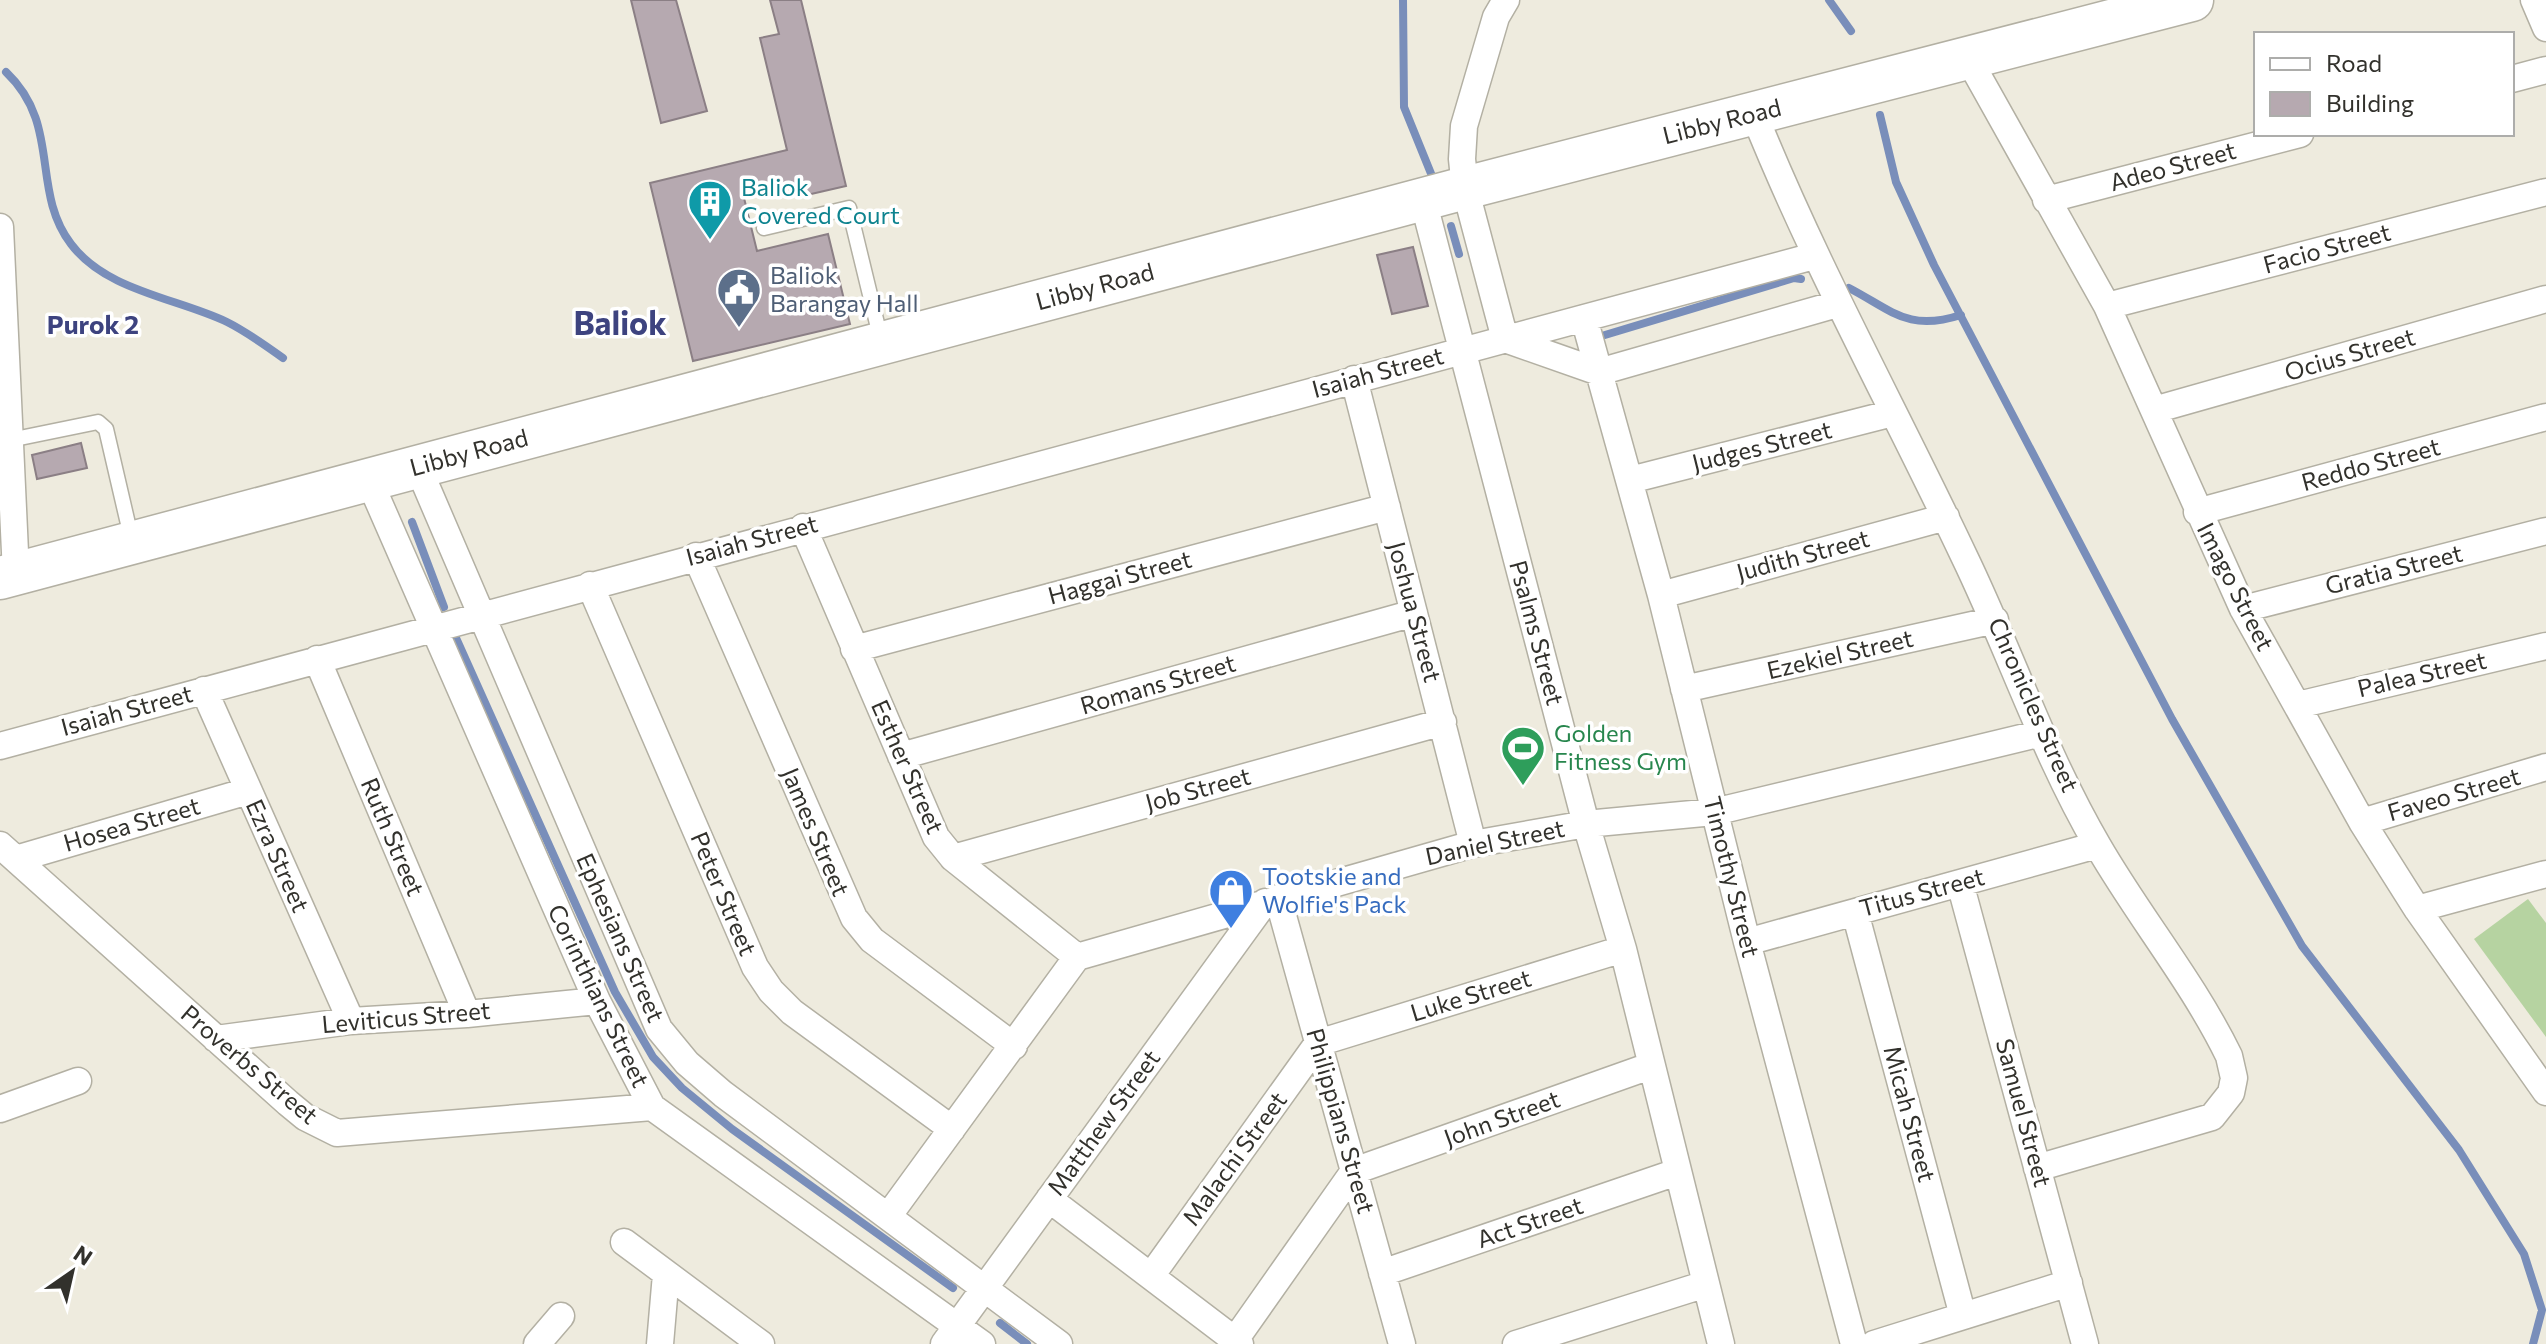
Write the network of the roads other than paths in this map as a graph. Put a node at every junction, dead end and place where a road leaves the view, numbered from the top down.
1 (1506, 0) edge
2 (2192, 0) edge
3 (2534, 0) edge
4 (2546, 28) edge
5 (1968, 58) junction
6 (2546, 70) edge
7 (2514, 78) edge
8 (1754, 114) junction
9 (2292, 136) edge
10 (1465, 188) junction
11 (2546, 192) edge
12 (1423, 200) junction
13 (2046, 200) junction
14 (0, 227) edge
15 (764, 228) dead end
16 (1814, 256) junction
17 (2546, 299) edge
18 (1837, 304) junction
19 (2107, 306) junction
20 (1584, 318) junction
21 (1505, 339) junction
22 (882, 344) junction
23 (1463, 350) junction
24 (1599, 372) junction
25 (1354, 379) junction
26 (2154, 410) junction
27 (1893, 413) junction
28 (2546, 417) edge
29 (10, 440) junction
30 (418, 467) junction
31 (369, 480) junction
32 (1630, 480) junction
33 (1387, 507) junction
34 (2197, 512) junction
35 (1946, 517) junction
36 (803, 527) junction
37 (2546, 531) edge
38 (132, 542) junction
39 (696, 556) junction
40 (8, 576) edge
41 (590, 585) junction
42 (1661, 595) junction
43 (2243, 609) junction
44 (1414, 613) junction
45 (480, 615) junction
46 (1995, 620) junction
47 (432, 628) junction
48 (2546, 646) edge
49 (854, 649) junction
50 (317, 659) junction
51 (1684, 689) junction
52 (204, 690) junction
53 (2298, 705) junction
54 (1443, 722) junction
55 (2042, 733) junction
56 (0, 746) edge
57 (901, 756) junction
58 (2546, 767) edge
59 (248, 791) junction
60 (1714, 812) junction
61 (2362, 822) junction
62 (1586, 824) junction
63 (1473, 844) junction
64 (2097, 845) junction
65 (8, 852) edge
66 (953, 858) junction
67 (2546, 874) edge
68 (1960, 883) junction
69 (1271, 900) junction
70 (2417, 909) junction
71 (1855, 912) junction
72 (1747, 942) junction
73 (1623, 949) junction
74 (1077, 957) junction
75 (597, 1001) junction
76 (467, 1014) junction
77 (351, 1021) junction
78 (216, 1039) junction
79 (1318, 1043) junction
80 (1014, 1046) junction
81 (1650, 1066) junction
82 (78, 1081) dead end
83 (2545, 1088) edge
84 (652, 1107) junction
85 (0, 1109) edge
86 (952, 1129) junction
87 (2037, 1168) junction
88 (1354, 1171) junction
89 (1677, 1172) junction
90 (1049, 1199) junction
91 (889, 1215) junction
92 (624, 1242) dead end
93 (1382, 1273) junction
94 (666, 1274) junction
95 (1151, 1276) junction
96 (2069, 1283) junction
97 (1706, 1284) junction
98 (985, 1286) junction
99 (561, 1316) dead end
100 (1963, 1316) junction
101 (951, 1335) edge
102 (1238, 1342) edge
103 (537, 1344) edge
104 (660, 1344) edge
105 (761, 1344) edge
106 (982, 1344) edge
107 (1059, 1344) edge
108 (1402, 1344) edge
109 (1516, 1344) edge
110 (1721, 1344) edge
111 (1854, 1344) edge
112 (1874, 1344) edge
113 (2085, 1344) edge

1 - 10 street
2 - 5 main road, Libby Road
3 - 4 street
5 - 8 main road, Libby Road
5 - 13 street, Imago Street
6 - 7 street
8 - 10 main road, Libby Road
8 - 16 street, Chronicles Street
9 - 13 street, Adeo Street
10 - 12 main road, Libby Road
10 - 21 street
11 - 19 street, Facio Street
12 - 22 main road, Libby Road
12 - 23 street, Psalms Street
13 - 19 street, Imago Street
14 - 29 street
15 - 22 lane
16 - 18 street, Chronicles Street
16 - 20 street, Isaiah Street
17 - 26 street, Ocius Street
18 - 24 street
18 - 27 street, Chronicles Street
19 - 26 street, Imago Street
20 - 21 street, Isaiah Street
20 - 24 street, Timothy Street
21 - 23 street, Isaiah Street
21 - 24 street
22 - 30 main road, Libby Road
23 - 25 street, Isaiah Street
23 - 62 street, Psalms Street
24 - 32 street, Timothy Street
25 - 33 street, Joshua Street
25 - 36 street, Isaiah Street
26 - 34 street, Imago Street
27 - 32 street, Judges Street
27 - 35 street, Chronicles Street
28 - 34 street, Reddo Street
29 - 38 lane
29 - 40 street
30 - 31 main road, Libby Road
30 - 45 street, Ephesians Street
31 - 38 main road, Libby Road
31 - 47 street, Corinthians Street
32 - 42 street, Timothy Street
33 - 44 street, Joshua Street
33 - 49 street, Haggai Street
34 - 43 street, Imago Street
35 - 42 street, Judith Street
35 - 46 street, Chronicles Street
36 - 39 street, Isaiah Street
36 - 49 street, Esther Street
37 - 43 street, Gratia Street
38 - 40 main road, Libby Road
39 - 41 street, Isaiah Street
39 - 80 street, James Street
41 - 45 street, Isaiah Street
41 - 86 street, Peter Street
42 - 51 street, Timothy Street
43 - 53 street, Imago Street
44 - 54 street, Joshua Street
44 - 57 street, Romans Street
45 - 47 street, Isaiah Street
45 - 91 street, Ephesians Street
46 - 51 street, Ezekiel Street
46 - 55 street, Chronicles Street
47 - 50 street, Isaiah Street
47 - 75 street, Corinthians Street
48 - 53 street, Palea Street
49 - 57 street, Esther Street
50 - 52 street, Isaiah Street
50 - 76 street, Ruth Street
51 - 60 street, Timothy Street
52 - 56 street, Isaiah Street
52 - 59 street, Ezra Street
53 - 61 street, Imago Street
54 - 63 street, Joshua Street
54 - 66 street, Job Street
55 - 60 street, Daniel Street
55 - 64 street, Chronicles Street
57 - 66 street, Esther Street
58 - 61 street, Faveo Street
59 - 65 street, Hosea Street
59 - 77 street, Ezra Street
60 - 62 street, Daniel Street
60 - 72 street, Timothy Street
61 - 70 street, Imago Street
62 - 63 street, Daniel Street
62 - 73 street, Psalms Street
63 - 69 street, Daniel Street
64 - 68 street, Titus Street
64 - 87 street, Chronicles Street
65 - 78 street, Proverbs Street
66 - 74 street, Esther Street
67 - 70 street
68 - 71 street, Titus Street
68 - 87 street, Samuel Street
69 - 74 street, Daniel Street
69 - 79 street, Philippians Street
69 - 90 street, Matthew Street
70 - 83 street, Imago Street
71 - 72 street, Titus Street
71 - 100 street, Micah Street
72 - 111 street, Timothy Street
73 - 79 street, Luke Street
73 - 81 street, Psalms Street
74 - 80 street
75 - 76 street, Leviticus Street
75 - 84 street, Corinthians Street
76 - 77 street, Leviticus Street
77 - 78 street, Leviticus Street
78 - 84 street, Proverbs Street
79 - 88 street, Philippians Street
79 - 95 street, Malachi Street
80 - 86 street
81 - 88 street, John Street
81 - 89 street, Psalms Street
82 - 85 street
84 - 101 street, Corinthians Street
86 - 91 street
87 - 96 street, Samuel Street
88 - 93 street, Philippians Street
88 - 102 street
89 - 93 street, Act Street
89 - 97 street, Psalms Street
90 - 95 street
90 - 98 street, Matthew Street
91 - 98 street, Ephesians Street
92 - 94 street
93 - 108 street, Philippians Street
94 - 104 street
94 - 105 street
95 - 102 street
96 - 100 street
96 - 113 street, Samuel Street
97 - 109 street
97 - 110 street, Psalms Street
98 - 101 street, Matthew Street
98 - 107 street, Ephesians Street
99 - 103 street
100 - 112 street
101 - 106 street, Corinthians Street

